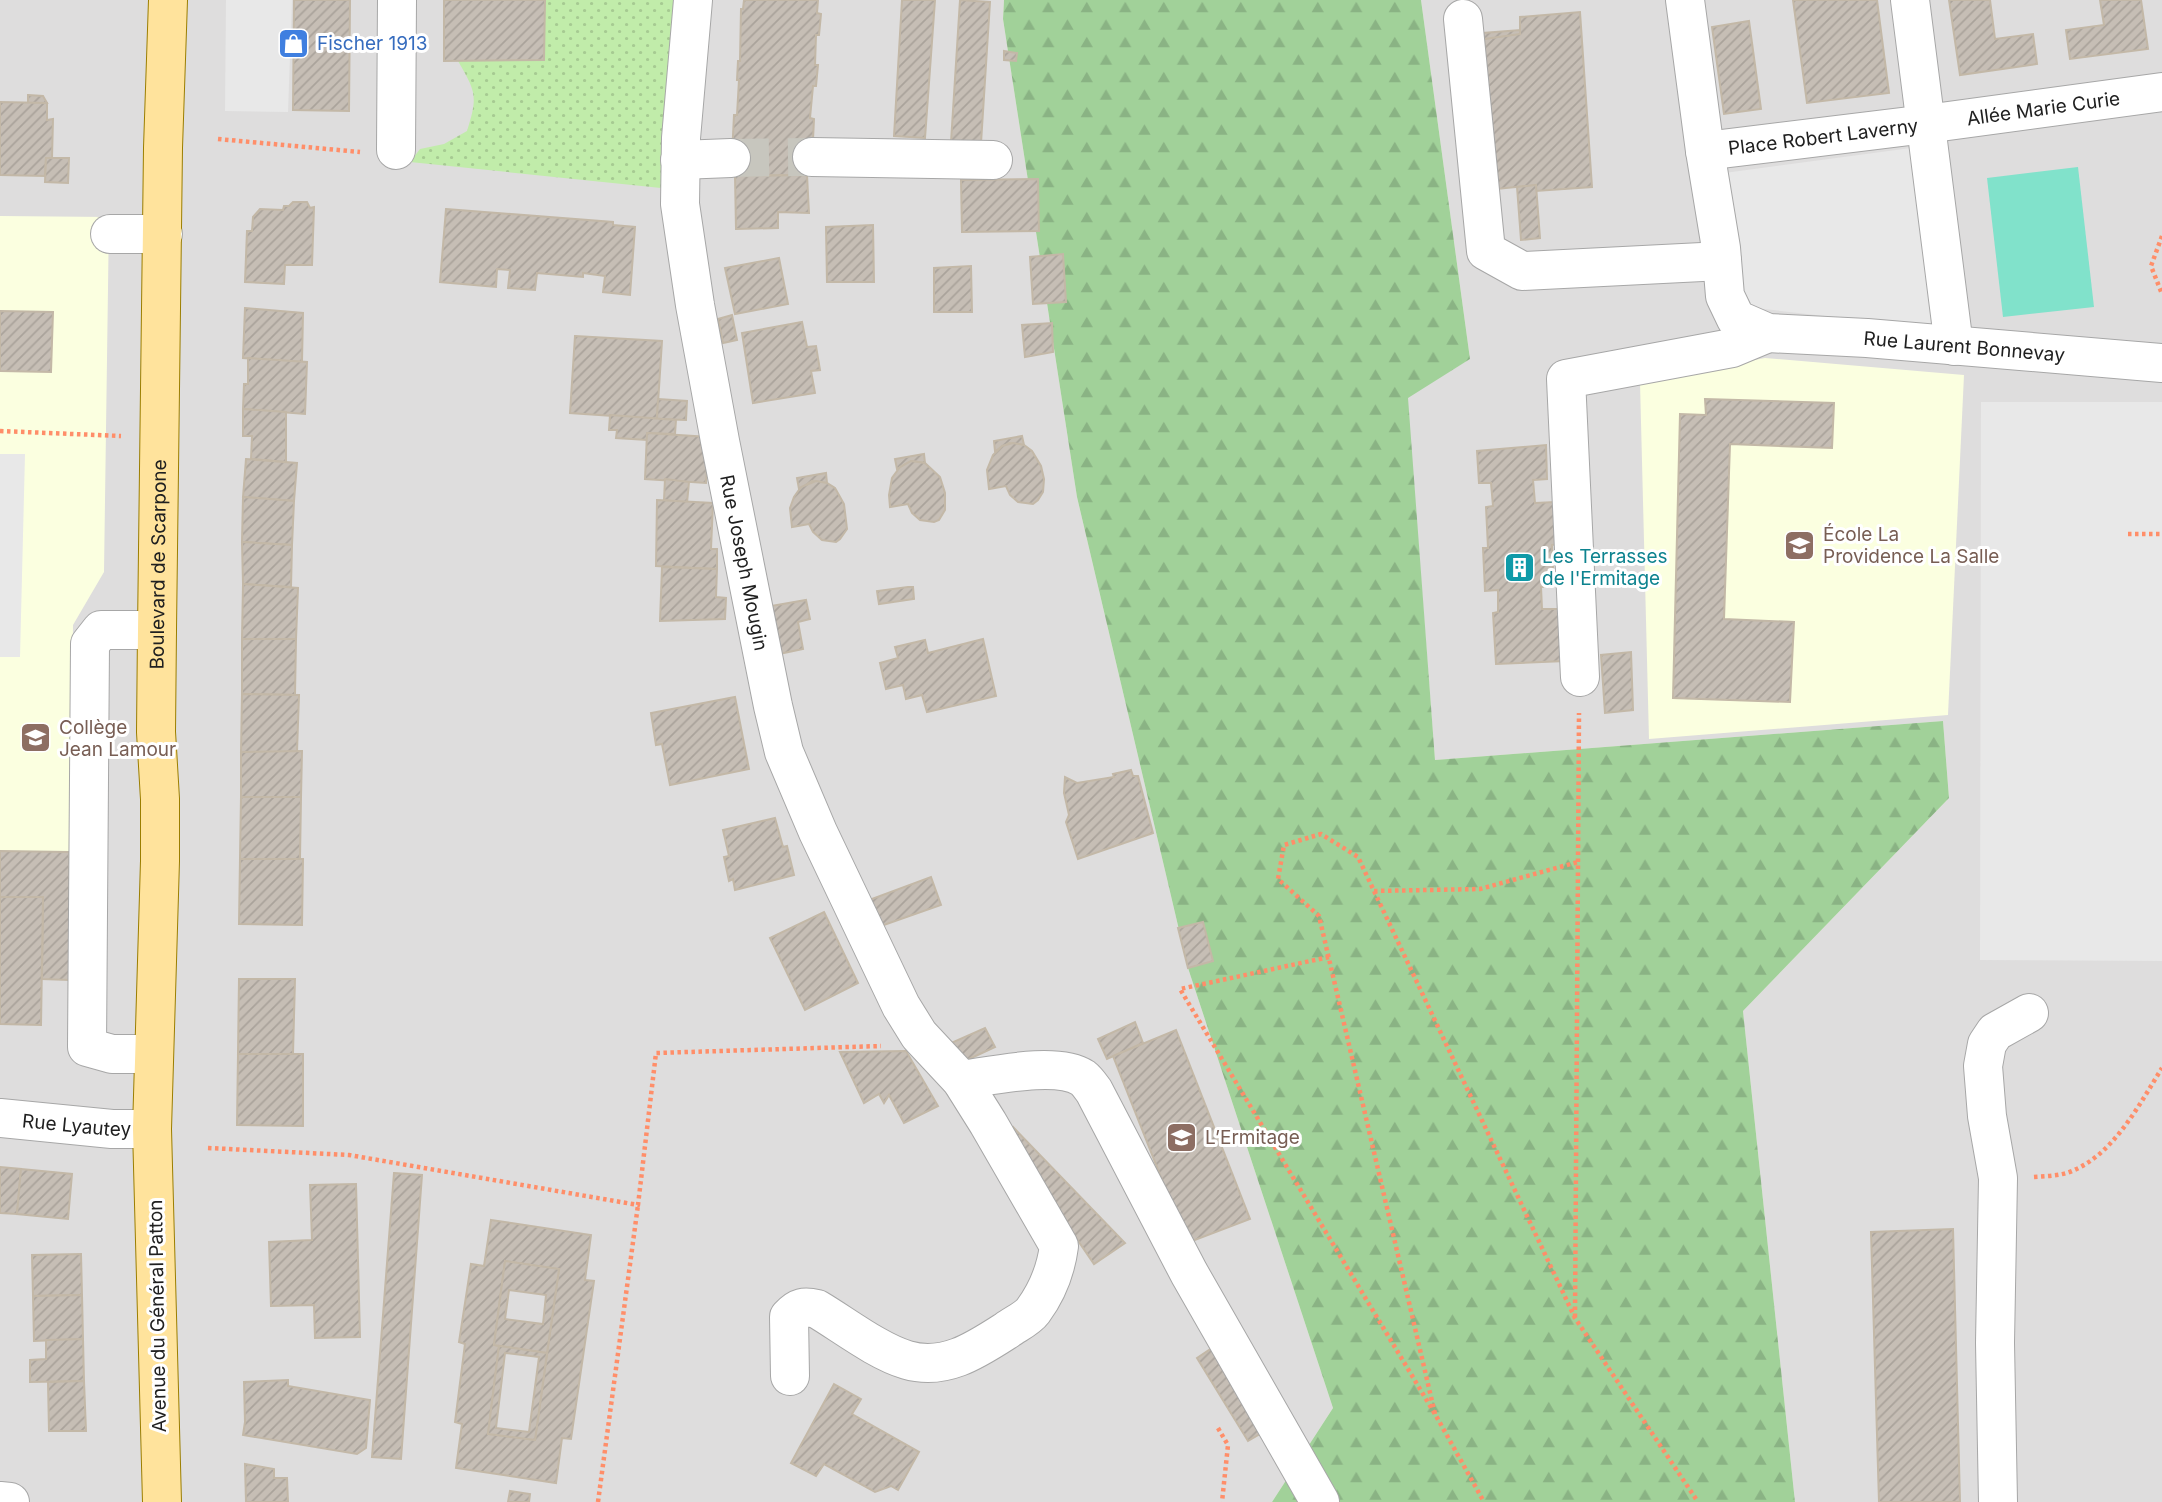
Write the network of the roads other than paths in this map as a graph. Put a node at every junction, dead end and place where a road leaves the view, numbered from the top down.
1 (168, 0) edge
2 (397, 0) edge
3 (693, 0) edge
4 (1685, 0) edge
5 (1910, 0) edge
6 (1463, 19) dead end
7 (2162, 92) edge
8 (1926, 124) junction
9 (383, 151) road end
10 (1705, 151) junction
11 (812, 156) tunnel mouth
12 (731, 158) tunnel mouth
13 (680, 160) junction
14 (993, 160) dead end
15 (110, 234) dead end
16 (163, 234) junction
17 (1721, 261) junction
18 (1768, 333) junction
19 (1954, 346) junction
20 (2162, 363) edge
21 (157, 630) junction
22 (1580, 677) road end
23 (2029, 1013) dead end
24 (153, 1054) junction
25 (961, 1080) junction
26 (0, 1118) edge
27 (152, 1129) junction
28 (790, 1376) dead end
29 (0, 1501) edge
30 (10, 1502) edge
31 (162, 1502) edge
32 (1320, 1502) edge
33 (1998, 1502) edge

1 - 16 main road, Boulevard de Scarpone
2 - 9 street
3 - 13 street, Rue Joseph Mougin
4 - 10 street
5 - 8 street
6 - 17 street
7 - 8 street, Allée Marie Curie
8 - 10 street, Place Robert Laverny
8 - 19 street, Place Robert Laverny
10 - 17 street, Place Robert Laverny
11 - 14 street
12 - 13 street
13 - 25 street, Rue Joseph Mougin
15 - 16 street
16 - 21 main road, Boulevard de Scarpone
17 - 18 street, Place Robert Laverny
18 - 19 street, Rue Laurent Bonnevay
18 - 22 street
19 - 20 street, Rue Laurent Bonnevay
21 - 24 main road, Boulevard de Scarpone
21 - 24 street
23 - 33 street
24 - 27 main road, Boulevard de Scarpone
25 - 28 street, Rue Joseph Mougin
25 - 32 street
26 - 27 street, Rue Lyautey
27 - 31 main road, Avenue du Général Patton
29 - 30 street

